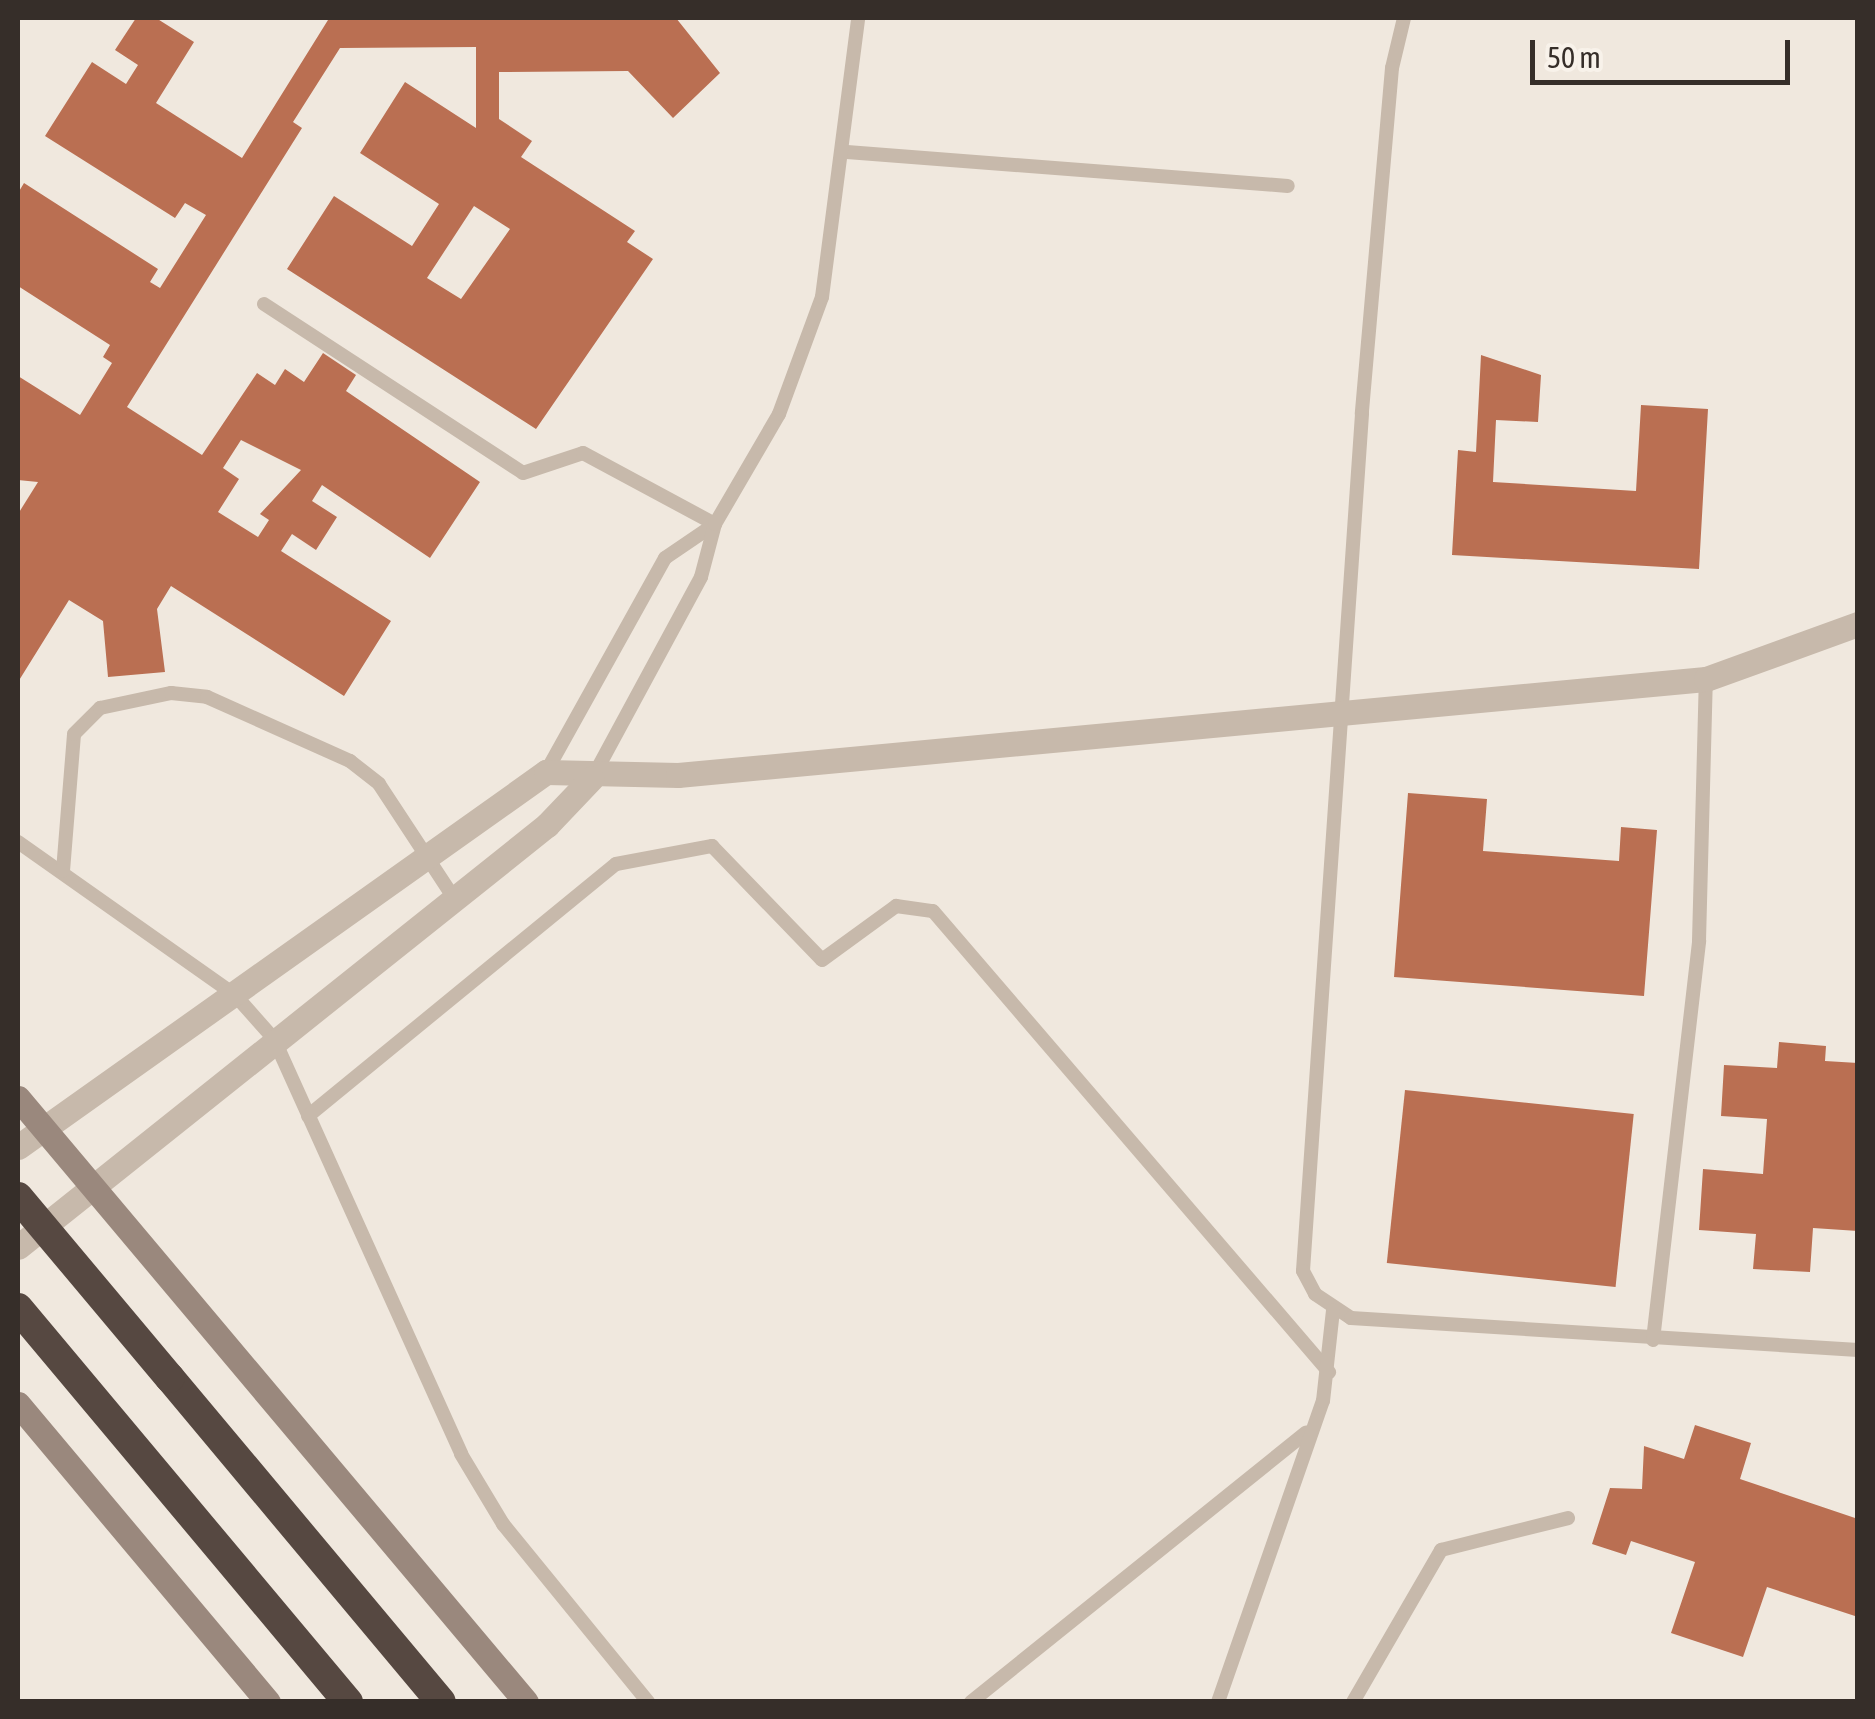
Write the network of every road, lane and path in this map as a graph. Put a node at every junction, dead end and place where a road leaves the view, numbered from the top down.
1 (858, 18) edge
2 (1404, 18) edge
3 (846, 152) junction
4 (1288, 186) dead end
5 (264, 304) dead end
6 (715, 524) junction
7 (1858, 624) edge
8 (1706, 679) junction
9 (1346, 713) junction
10 (546, 772) junction
11 (591, 779) junction
12 (18, 842) edge
13 (427, 856) junction
14 (63, 870) junction
15 (454, 898) junction
16 (235, 995) junction
17 (274, 1039) junction
18 (18, 1098) edge
19 (308, 1116) junction
20 (44, 1129) junction
21 (18, 1147) edge
22 (95, 1190) junction
23 (18, 1197) edge
24 (18, 1247) edge
25 (18, 1308) edge
26 (1332, 1311) junction
27 (1653, 1340) junction
28 (1858, 1350) edge
29 (1329, 1372) junction
30 (18, 1404) edge
31 (1306, 1433) junction
32 (1568, 1518) dead end
33 (268, 1702) edge
34 (348, 1702) edge
35 (441, 1702) edge
36 (526, 1702) edge
37 (648, 1702) edge
38 (971, 1702) edge
39 (1218, 1702) edge
40 (1353, 1702) edge

1 - 3 lane
2 - 9 lane
3 - 4 lane
3 - 6 lane
5 - 6 lane
6 - 10 lane
6 - 11 lane
7 - 8 street
8 - 9 street
8 - 27 lane
9 - 11 street
9 - 26 lane
10 - 11 street
10 - 13 street
11 - 15 street
12 - 14 lane
13 - 14 lane
13 - 15 lane
13 - 16 street
14 - 16 lane
15 - 17 street
16 - 17 lane
16 - 20 street
17 - 19 lane
17 - 22 street
18 - 20 street
19 - 29 lane
19 - 37 lane
20 - 21 street
20 - 22 street
22 - 24 street
22 - 36 street
23 - 35 highway, bridge
25 - 34 highway
26 - 27 lane
26 - 29 lane
27 - 28 lane
29 - 31 lane
30 - 33 street
31 - 38 lane
31 - 39 lane
32 - 40 lane

